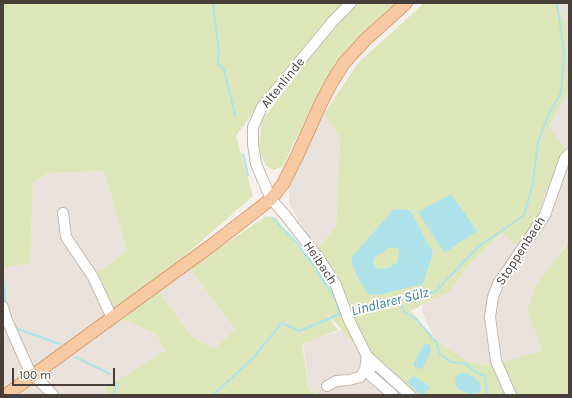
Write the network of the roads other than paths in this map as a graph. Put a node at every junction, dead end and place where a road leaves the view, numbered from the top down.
1 (351, 3) edge
2 (406, 3) edge
3 (569, 154) edge
4 (271, 199) junction
5 (62, 213) dead end
6 (3, 307) edge
7 (115, 316) junction
8 (371, 359) junction
9 (34, 375) junction
10 (327, 386) dead end
11 (6, 395) edge
12 (53, 395) edge
13 (393, 395) edge
14 (410, 395) edge
15 (511, 395) edge

1 - 4 street, Altenlinde
2 - 4 main road
3 - 15 street, Stoppenbach
4 - 7 main road
4 - 8 street, Heibach
5 - 7 street
6 - 9 street
7 - 9 main road
8 - 10 street
8 - 13 street
8 - 14 street, Heibach
9 - 11 main road
9 - 12 street

